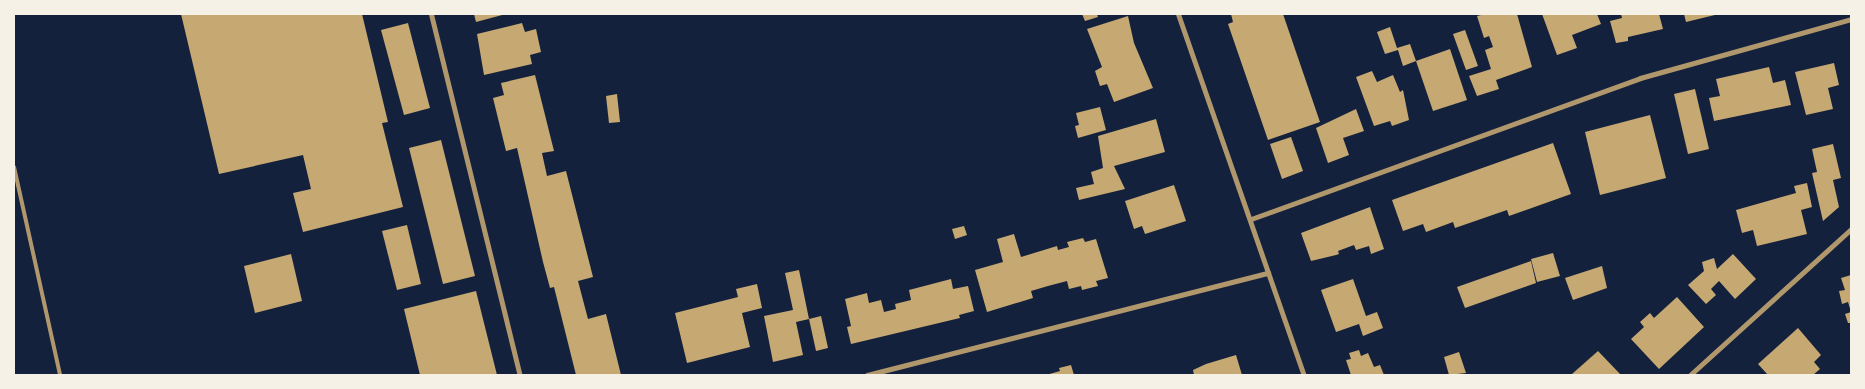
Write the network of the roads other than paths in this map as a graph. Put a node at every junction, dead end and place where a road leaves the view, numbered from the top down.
1 (431, 14) edge
2 (1178, 14) edge
3 (1851, 19) edge
4 (14, 167) edge
5 (1251, 219) junction
6 (1851, 229) edge
7 (1268, 273) junction
8 (60, 375) edge
9 (520, 375) edge
10 (866, 375) edge
11 (1304, 375) edge
12 (1690, 375) edge

1 - 9 street
2 - 5 street
3 - 5 street
4 - 8 lane
5 - 7 street
6 - 12 street
7 - 10 street
7 - 11 street

